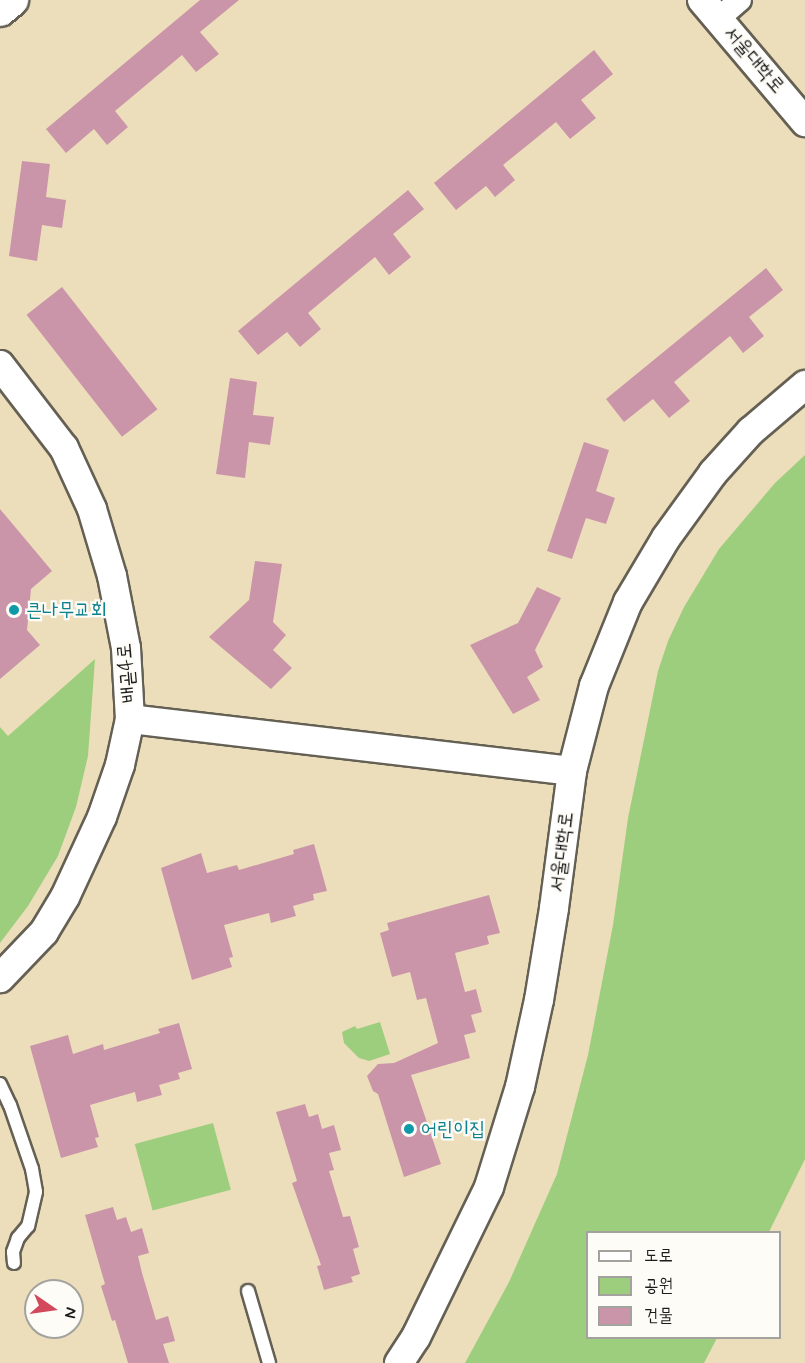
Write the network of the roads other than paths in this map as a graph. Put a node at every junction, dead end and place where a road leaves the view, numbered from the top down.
1 (740, 0) edge
2 (710, 9) edge
3 (805, 122) edge
4 (0, 365) edge
5 (805, 385) edge
6 (130, 719) junction
7 (572, 771) junction
8 (0, 978) edge
9 (0, 1084) edge
10 (14, 1263) dead end
11 (248, 1291) dead end
12 (269, 1363) edge
13 (399, 1363) edge

1 - 2 street
2 - 3 street, 서울대학로
4 - 6 street, 배곧4로
5 - 7 street, 서울대학로
6 - 7 street
6 - 8 street, 배곧4로
7 - 13 street, 서울대학로
9 - 10 lane
11 - 12 lane

